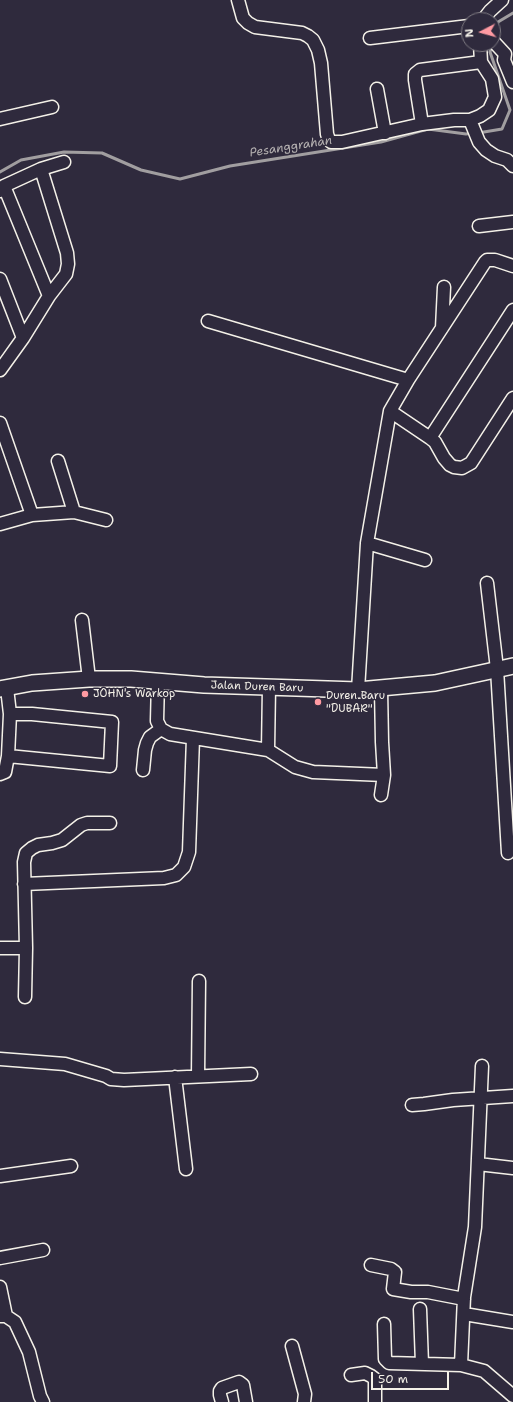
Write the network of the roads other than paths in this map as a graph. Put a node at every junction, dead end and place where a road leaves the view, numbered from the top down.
1 (238, 0) edge
2 (502, 0) edge
3 (489, 12) edge
4 (461, 27) edge
5 (370, 38) dead end
6 (480, 52) edge
7 (509, 53) edge
8 (481, 62) junction
9 (513, 82) edge
10 (377, 89) dead end
11 (52, 107) dead end
12 (0, 119) edge
13 (422, 124) junction
14 (472, 124) junction
15 (385, 132) junction
16 (64, 162) dead end
17 (513, 166) edge
18 (42, 169) junction
19 (2, 188) edge
20 (513, 222) edge
21 (479, 226) dead end
22 (513, 266) edge
23 (0, 279) edge
24 (444, 287) dead end
25 (49, 296) junction
26 (513, 310) edge
27 (208, 321) dead end
28 (442, 329) junction
29 (23, 338) junction
30 (0, 370) edge
31 (408, 380) junction
32 (513, 398) edge
33 (390, 411) junction
34 (0, 423) edge
35 (430, 438) junction
36 (58, 461) dead end
37 (74, 512) junction
38 (32, 515) junction
39 (106, 520) dead end
40 (0, 524) edge
41 (367, 543) junction
42 (425, 560) dead end
43 (487, 583) dead end
44 (82, 620) dead end
45 (513, 666) edge
46 (497, 669) junction
47 (89, 679) junction
48 (158, 681) junction
49 (4, 688) edge
50 (269, 688) junction
51 (381, 689) junction
52 (358, 690) junction
53 (10, 714) junction
54 (161, 729) junction
55 (193, 738) junction
56 (268, 750) junction
57 (8, 756) junction
58 (143, 770) dead end
59 (0, 774) edge
60 (384, 775) junction
61 (508, 784) edge
62 (381, 795) dead end
63 (110, 823) dead end
64 (508, 853) dead end
65 (24, 884) junction
66 (0, 948) edge
67 (26, 948) junction
68 (199, 981) dead end
69 (25, 997) dead end
70 (0, 1059) edge
71 (482, 1066) dead end
72 (250, 1074) dead end
73 (198, 1076) junction
74 (175, 1077) junction
75 (513, 1096) edge
76 (480, 1097) junction
77 (412, 1105) dead end
78 (478, 1164) junction
79 (71, 1166) dead end
80 (513, 1168) edge
81 (186, 1169) dead end
82 (0, 1176) edge
83 (43, 1250) dead end
84 (0, 1258) edge
85 (371, 1265) dead end
86 (0, 1287) edge
87 (464, 1299) junction
88 (420, 1309) dead end
89 (464, 1314) junction
90 (3, 1316) edge
91 (513, 1322) edge
92 (384, 1324) dead end
93 (292, 1346) dead end
94 (422, 1364) junction
95 (461, 1365) junction
96 (351, 1375) dead end
97 (513, 1396) edge
98 (44, 1402) edge
99 (222, 1402) edge
100 (246, 1402) edge
101 (304, 1402) edge
102 (375, 1402) edge

1 - 15 street
2 - 3 street
4 - 5 street
6 - 8 street
7 - 9 street
8 - 13 street
8 - 14 street
10 - 15 street
11 - 12 street
13 - 14 street
13 - 15 street
14 - 17 street
16 - 18 street
18 - 19 street
18 - 25 street
19 - 25 street
20 - 21 street
22 - 28 street
23 - 29 street
24 - 28 street
25 - 29 street
26 - 35 street
27 - 31 street
28 - 31 street
29 - 30 street
31 - 33 street
32 - 35 street
33 - 35 street
33 - 41 street
34 - 38 street
36 - 37 street
37 - 38 street
37 - 39 street
38 - 40 street
41 - 42 street
41 - 52 street
43 - 46 street
44 - 47 street
45 - 46 street, Jalan Duren Baru
46 - 51 street, Jalan Duren Baru
46 - 61 street
47 - 48 street, Jalan Duren Baru
47 - 49 street, Jalan Duren Baru
48 - 50 street, Jalan Duren Baru
48 - 54 street
49 - 53 street
50 - 52 street, Jalan Duren Baru
50 - 56 street
51 - 52 street, Jalan Duren Baru
51 - 60 street
53 - 57 street
53 - 57 street
54 - 55 street
54 - 58 street
55 - 56 street
55 - 65 street
56 - 60 street
57 - 59 street
60 - 62 street
61 - 64 street
63 - 65 street
65 - 67 street
66 - 67 street
67 - 69 street
68 - 73 street
70 - 74 street
71 - 76 street
72 - 73 street
73 - 74 street
74 - 81 street
75 - 76 street
76 - 77 street
76 - 78 street
78 - 80 street
78 - 87 street
79 - 82 street
83 - 84 street
85 - 87 street
86 - 90 street
87 - 89 street
88 - 94 street
89 - 91 street
89 - 95 street
90 - 98 street
92 - 94 street
93 - 101 street
94 - 95 street
95 - 97 street
96 - 102 street
99 - 100 street

